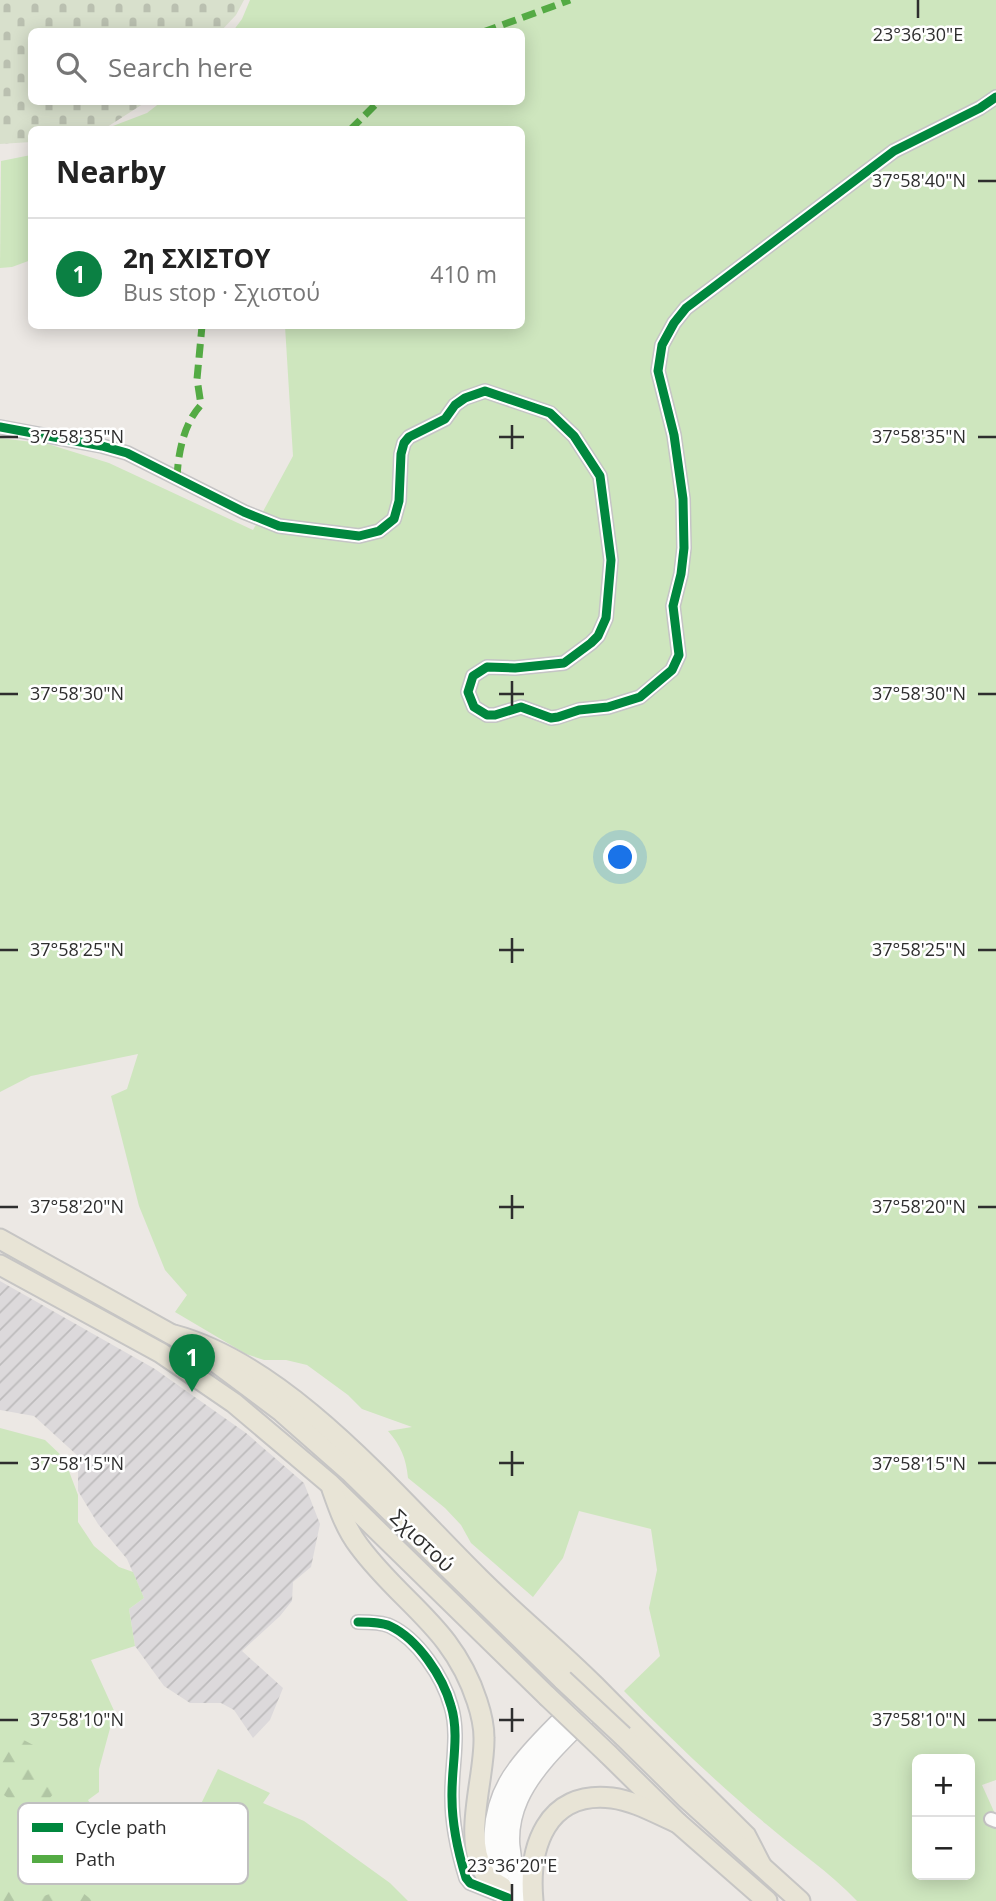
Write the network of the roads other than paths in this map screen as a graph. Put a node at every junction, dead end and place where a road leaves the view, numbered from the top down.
1 (996, 97) edge
2 (0, 427) edge
3 (0, 1239) edge
4 (0, 1265) edge
5 (174, 1335) junction
6 (330, 1484) junction
7 (358, 1622) dead end
8 (600, 1692) junction
9 (678, 1823) junction
10 (761, 1865) junction
11 (506, 1895) edge
12 (531, 1901) edge
13 (767, 1901) edge
14 (800, 1901) edge

1 - 2 street
3 - 5 main road, Σχιστού
4 - 6 main road, Σχιστού
5 - 8 main road
5 - 10 main road, Σχιστού, bridge
6 - 9 main road, Σχιστού, bridge
6 - 11 main road
7 - 11 street
8 - 10 main road
8 - 11 main road
8 - 12 main road
9 - 12 main road
9 - 13 main road, Σχιστού
10 - 14 main road, Σχιστού

